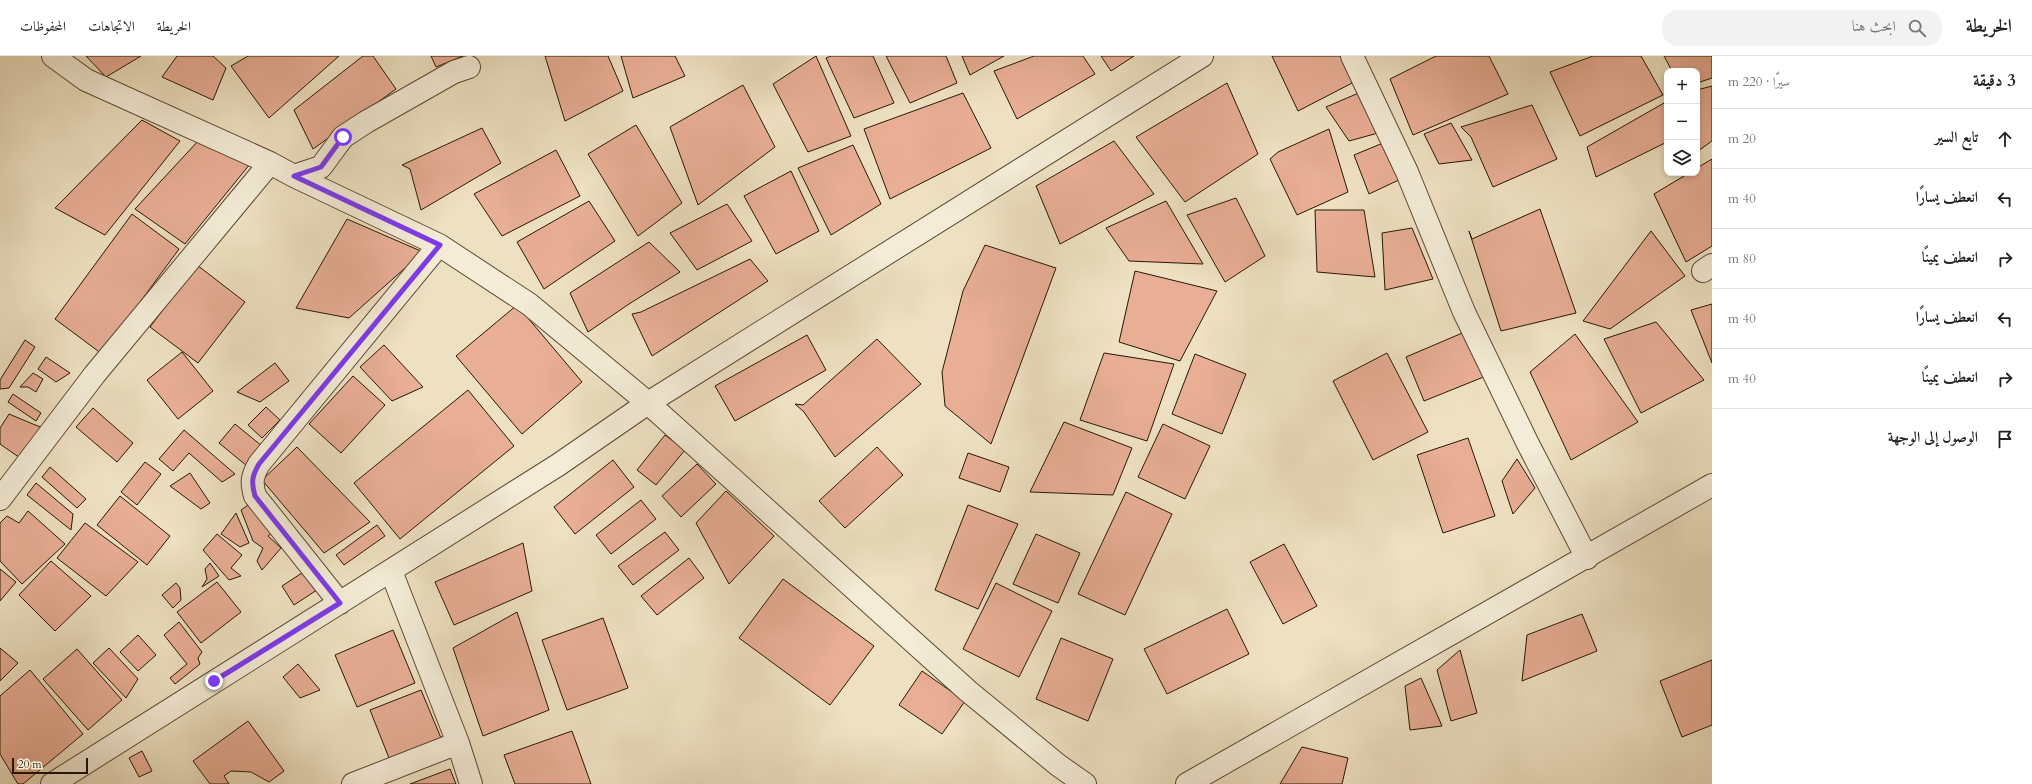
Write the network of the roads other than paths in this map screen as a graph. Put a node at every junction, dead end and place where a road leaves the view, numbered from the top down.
1 (52, 56) edge
2 (1202, 56) edge
3 (1352, 56) edge
4 (469, 67) dead end
5 (270, 163) junction
6 (294, 176) junction
7 (440, 245) junction
8 (648, 402) junction
9 (1712, 485) edge
10 (0, 499) edge
11 (1587, 558) junction
12 (391, 571) junction
13 (340, 603) junction
14 (458, 743) junction
15 (52, 784) edge
16 (353, 784) edge
17 (471, 784) edge
18 (1085, 784) edge
19 (1187, 784) edge

1 - 5 street
2 - 8 street
3 - 11 street
4 - 6 street
5 - 6 street
5 - 10 street
6 - 7 street
7 - 8 street
7 - 13 street
8 - 12 street
8 - 18 street
9 - 11 street
11 - 19 street
12 - 13 street
12 - 14 street
13 - 15 street
14 - 16 street
14 - 17 street

